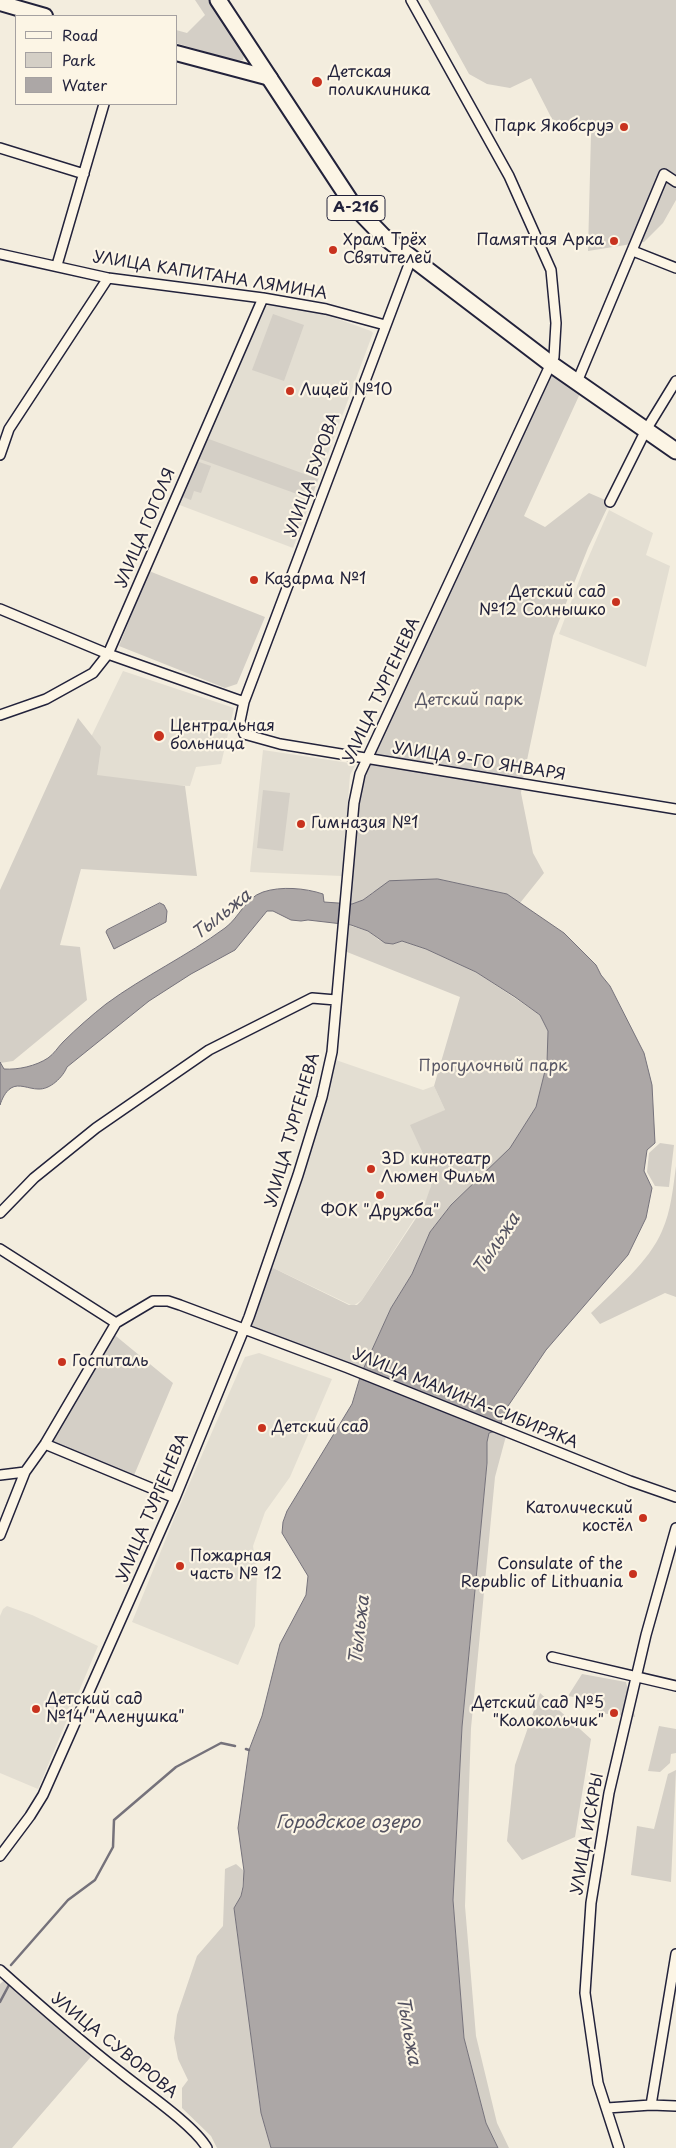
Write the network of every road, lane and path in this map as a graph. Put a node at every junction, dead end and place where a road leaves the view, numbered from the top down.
1 (218, 0) edge
2 (411, 0) edge
3 (0, 3) edge
4 (42, 15) edge
5 (178, 54) edge
6 (270, 78) junction
7 (104, 105) edge
8 (0, 148) edge
9 (84, 174) junction
10 (676, 182) edge
11 (633, 250) junction
12 (0, 254) edge
13 (411, 259) junction
14 (57, 265) junction
15 (676, 268) edge
16 (108, 278) junction
17 (263, 298) junction
18 (385, 325) junction
19 (551, 364) junction
20 (676, 381) edge
21 (577, 382) junction
22 (646, 430) junction
23 (676, 451) edge
24 (0, 455) edge
25 (610, 502) dead end
26 (0, 608) edge
27 (108, 654) junction
28 (244, 702) junction
29 (0, 715) edge
30 (366, 759) junction
31 (676, 809) edge
32 (336, 1000) junction
33 (0, 1213) edge
34 (0, 1249) edge
35 (116, 1323) junction
36 (243, 1330) junction
37 (45, 1444) junction
38 (25, 1472) junction
39 (0, 1475) edge
40 (676, 1496) edge
41 (174, 1498) junction
42 (676, 1528) edge
43 (0, 1535) edge
44 (552, 1657) dead end
45 (636, 1676) junction
46 (676, 1686) edge
47 (0, 1856) edge
48 (676, 1954) edge
49 (0, 1970) edge
50 (651, 2106) junction
51 (676, 2106) edge
52 (607, 2108) junction
53 (207, 2148) edge
54 (619, 2148) edge

1 - 6 main road, А-216
2 - 19 street, УЛИЦА ТУРГЕНЕВА
3 - 4 street
5 - 6 street
6 - 13 main road, А-216
7 - 9 street
8 - 9 street
9 - 14 street
10 - 11 street
11 - 15 street
11 - 21 street
12 - 14 street, УЛИЦА КАПИТАНА ЛЯМИНА
13 - 18 street, УЛИЦА БУРОВА
13 - 19 main road, А-216
14 - 16 street, УЛИЦА КАПИТАНА ЛЯМИНА
16 - 17 street, УЛИЦА КАПИТАНА ЛЯМИНА
16 - 24 street
17 - 18 street, УЛИЦА КАПИТАНА ЛЯМИНА
17 - 27 street, УЛИЦА ГОГОЛЯ
18 - 28 street, УЛИЦА БУРОВА
19 - 21 main road, А-216
19 - 30 street, УЛИЦА ТУРГЕНЕВА
20 - 22 street
21 - 22 main road, А-216
22 - 23 main road, А-216
22 - 25 street
26 - 27 street
27 - 28 street
27 - 29 street, УЛИЦА ГОГОЛЯ
28 - 30 street, УЛИЦА 9-ГО ЯНВАРЯ
30 - 31 street, УЛИЦА 9-ГО ЯНВАРЯ
30 - 32 street, УЛИЦА ТУРГЕНЕВА
32 - 33 street
32 - 36 street, УЛИЦА ТУРГЕНЕВА
34 - 35 street
35 - 36 street, УЛИЦА МАМИНА-СИБИРЯКА
35 - 37 street
36 - 40 street, УЛИЦА МАМИНА-СИБИРЯКА
36 - 41 street, УЛИЦА ТУРГЕНЕВА
37 - 38 street
37 - 41 street
38 - 39 street
38 - 43 street
41 - 47 street, УЛИЦА ТУРГЕНЕВА
42 - 45 street, УЛИЦА ИСКРЫ
44 - 45 street
45 - 46 street
45 - 52 street, УЛИЦА ИСКРЫ
48 - 50 street
49 - 53 street, УЛИЦА СУВОРОВА
50 - 51 street
50 - 52 street
52 - 54 street, УЛИЦА ИСКРЫ

